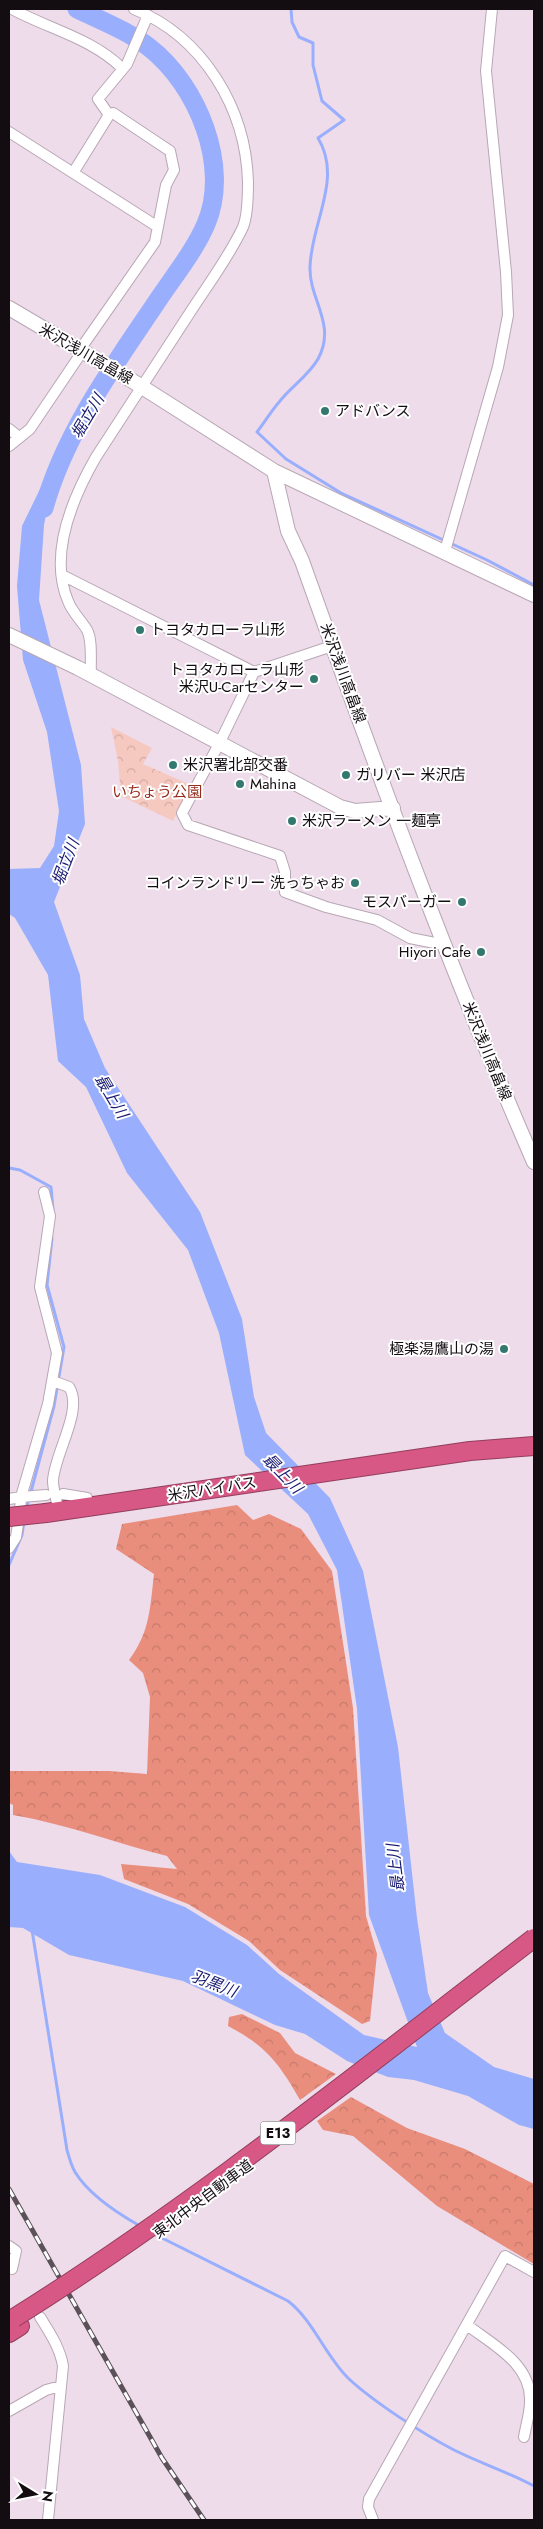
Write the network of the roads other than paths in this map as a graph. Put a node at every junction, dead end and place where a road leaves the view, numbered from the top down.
1 (12, 9) edge
2 (134, 9) edge
3 (492, 9) edge
4 (148, 15) junction
5 (124, 66) junction
6 (109, 115) junction
7 (9, 132) edge
8 (73, 173) junction
9 (158, 227) junction
10 (9, 308) edge
11 (81, 352) junction
12 (136, 384) junction
13 (9, 429) edge
14 (18, 436) junction
15 (9, 446) edge
16 (274, 471) junction
17 (445, 551) junction
18 (62, 575) junction
19 (534, 595) edge
20 (13, 637) edge
21 (332, 646) junction
22 (254, 672) junction
23 (91, 675) junction
24 (219, 744) junction
25 (393, 808) junction
26 (445, 944) junction
27 (534, 1162) edge
28 (44, 1192) dead end
29 (57, 1382) junction
30 (534, 1446) edge
31 (62, 1494) dead end
32 (44, 1495) dead end
33 (23, 1497) junction
34 (9, 1499) edge
35 (94, 1505) junction
36 (53, 1512) junction
37 (16, 1517) edge
38 (9, 1548) edge
39 (534, 1938) edge
40 (534, 1949) edge
41 (9, 2246) edge
42 (9, 2268) edge
43 (534, 2272) edge
44 (40, 2317) dead end
45 (13, 2325) edge
46 (467, 2325) junction
47 (61, 2386) junction
48 (9, 2411) edge
49 (524, 2436) dead end
50 (48, 2520) edge
51 (373, 2520) edge

1 - 5 street
2 - 4 street
3 - 17 street
4 - 5 street
4 - 12 street
5 - 6 street
6 - 8 street
6 - 9 street
7 - 8 street
8 - 9 street
9 - 11 street
10 - 11 main road, 米沢浅川高畠線
11 - 12 main road, 米沢浅川高畠線
11 - 14 street
12 - 16 main road, 米沢浅川高畠線
12 - 18 street
13 - 14 street
14 - 15 street
16 - 17 main road
16 - 21 main road, 米沢浅川高畠線
17 - 19 main road
18 - 22 street
18 - 23 street
20 - 23 main road
21 - 22 street
21 - 25 main road, 米沢浅川高畠線
22 - 24 street
23 - 24 main road
24 - 25 main road
24 - 26 street
25 - 26 main road, 米沢浅川高畠線
26 - 27 main road, 米沢浅川高畠線
28 - 29 street
29 - 33 street
29 - 36 street
30 - 35 highway, 米沢バイパス
31 - 35 street
32 - 33 street
33 - 34 street
33 - 37 street
35 - 36 highway, 米沢バイパス
36 - 37 highway, 米沢バイパス, bridge
37 - 38 street
39 - 45 highway, 東北中央自動車道 / E13, bridge
40 - 45 highway, 東北中央自動車道 / E13
41 - 42 street
43 - 46 street
44 - 47 street
46 - 49 street
46 - 51 street
47 - 48 street
47 - 50 street

